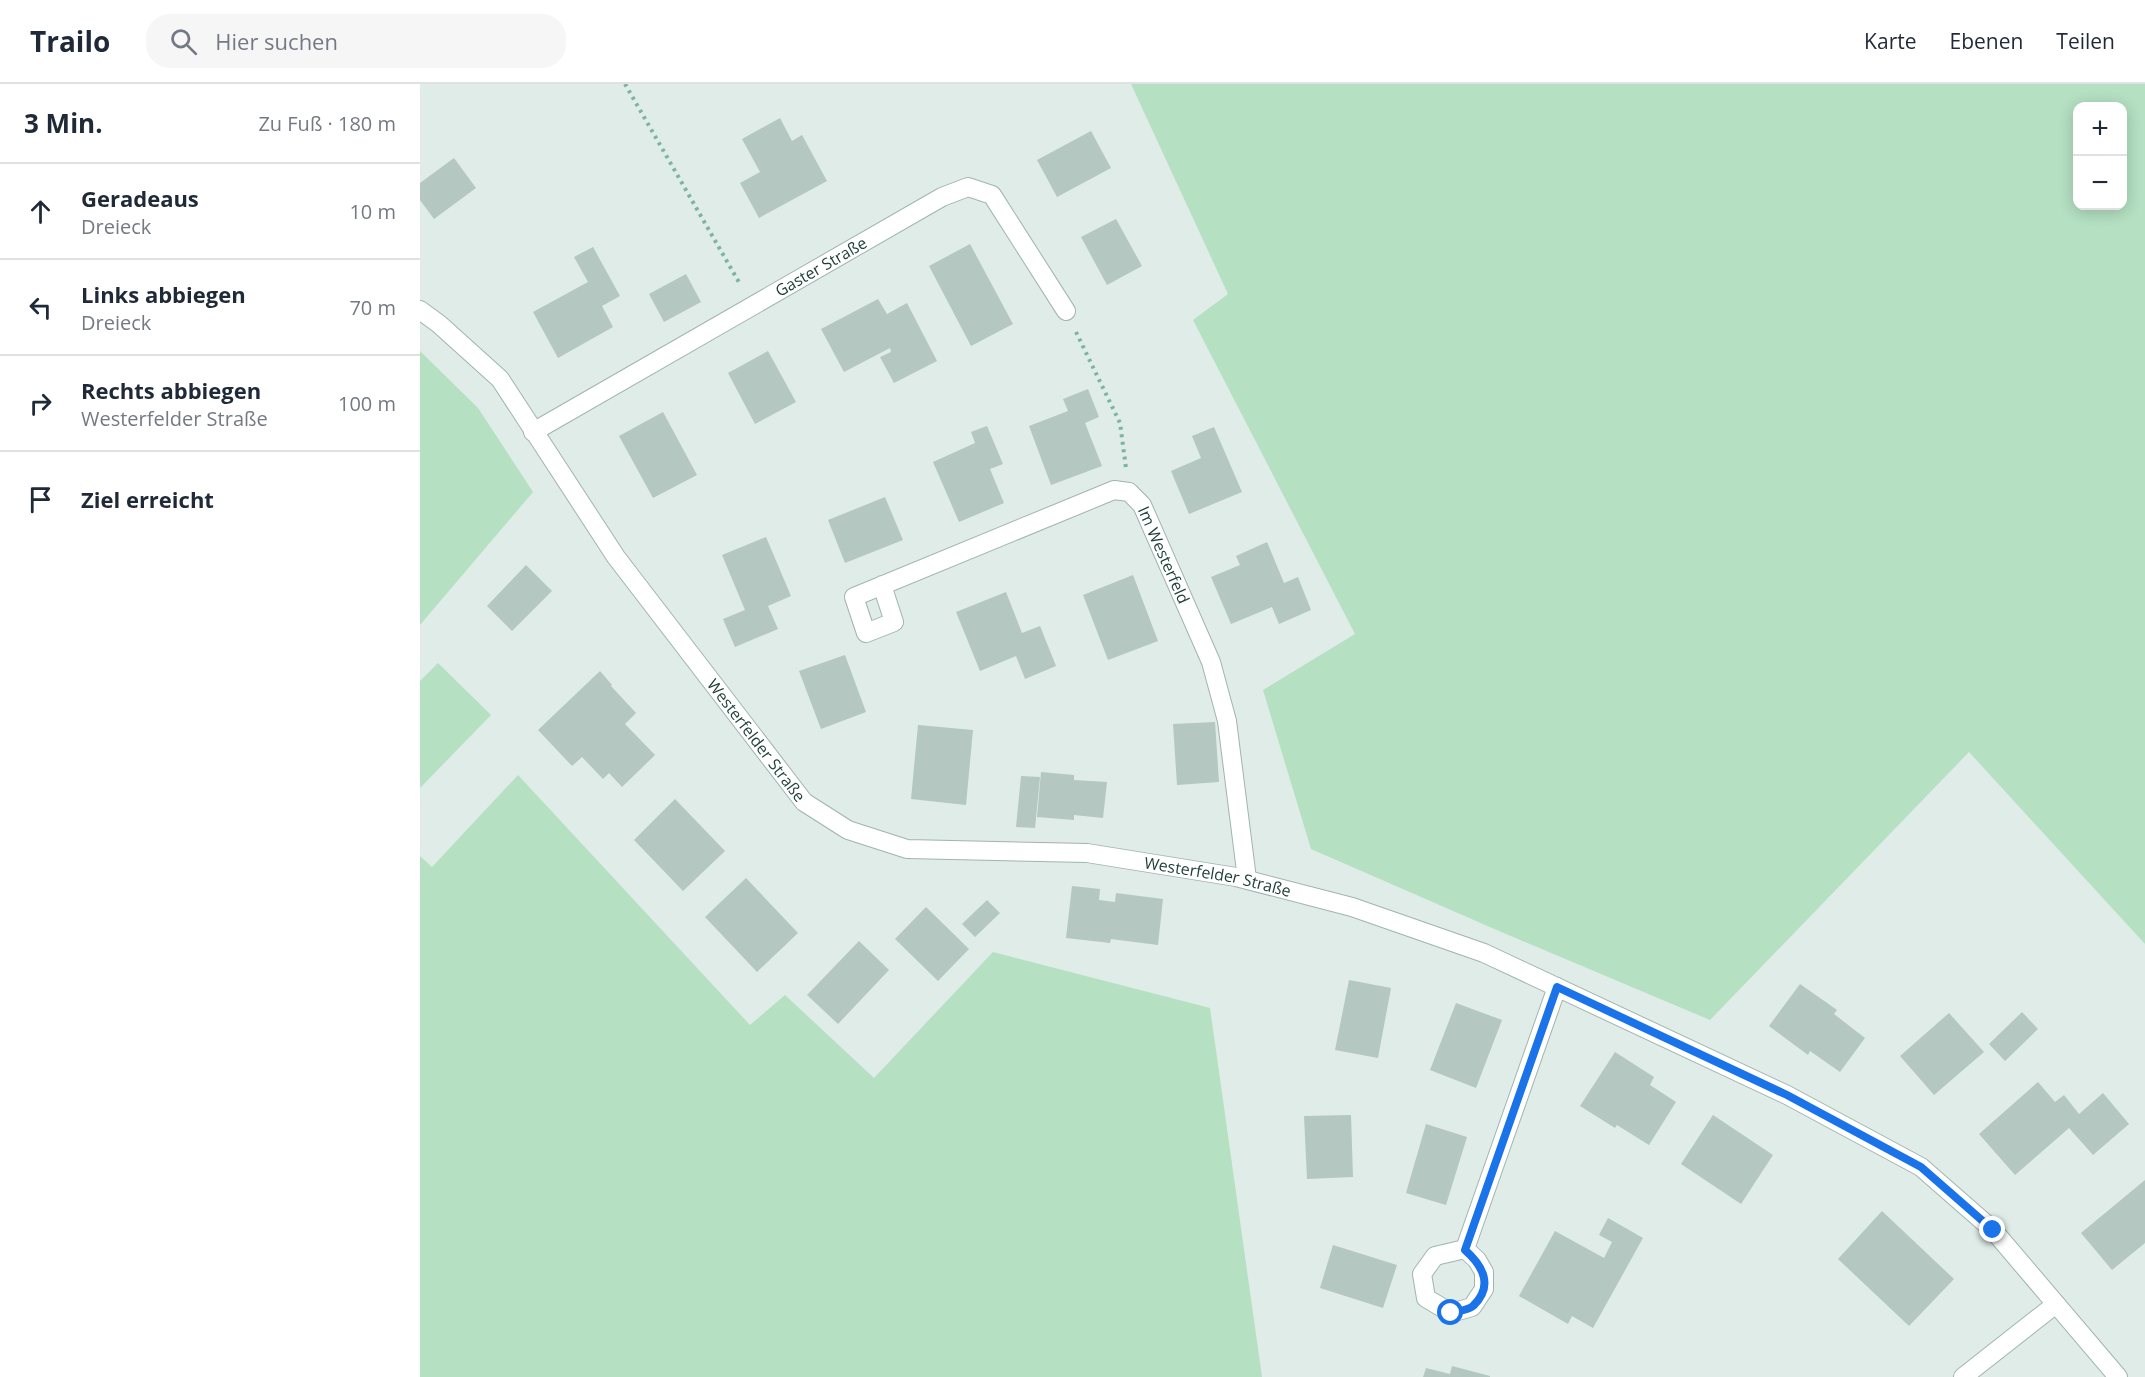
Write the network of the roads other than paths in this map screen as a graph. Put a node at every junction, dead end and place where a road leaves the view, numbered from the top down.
1 (420, 310) edge
2 (1066, 311) road end
3 (532, 432) junction
4 (882, 585) dead end
5 (1247, 879) junction
6 (1557, 987) junction
7 (1465, 1250) dead end
8 (2056, 1304) junction
9 (1963, 1377) edge
10 (2118, 1377) edge

1 - 3 street, Westerfelder Straße
2 - 3 street, Gaster Straße
3 - 5 street, Westerfelder Straße
4 - 5 street, Im Westerfeld
5 - 6 street, Westerfelder Straße
6 - 7 street
6 - 8 street, Westerfelder Straße
8 - 9 street
8 - 10 street, Westerfelder Straße

